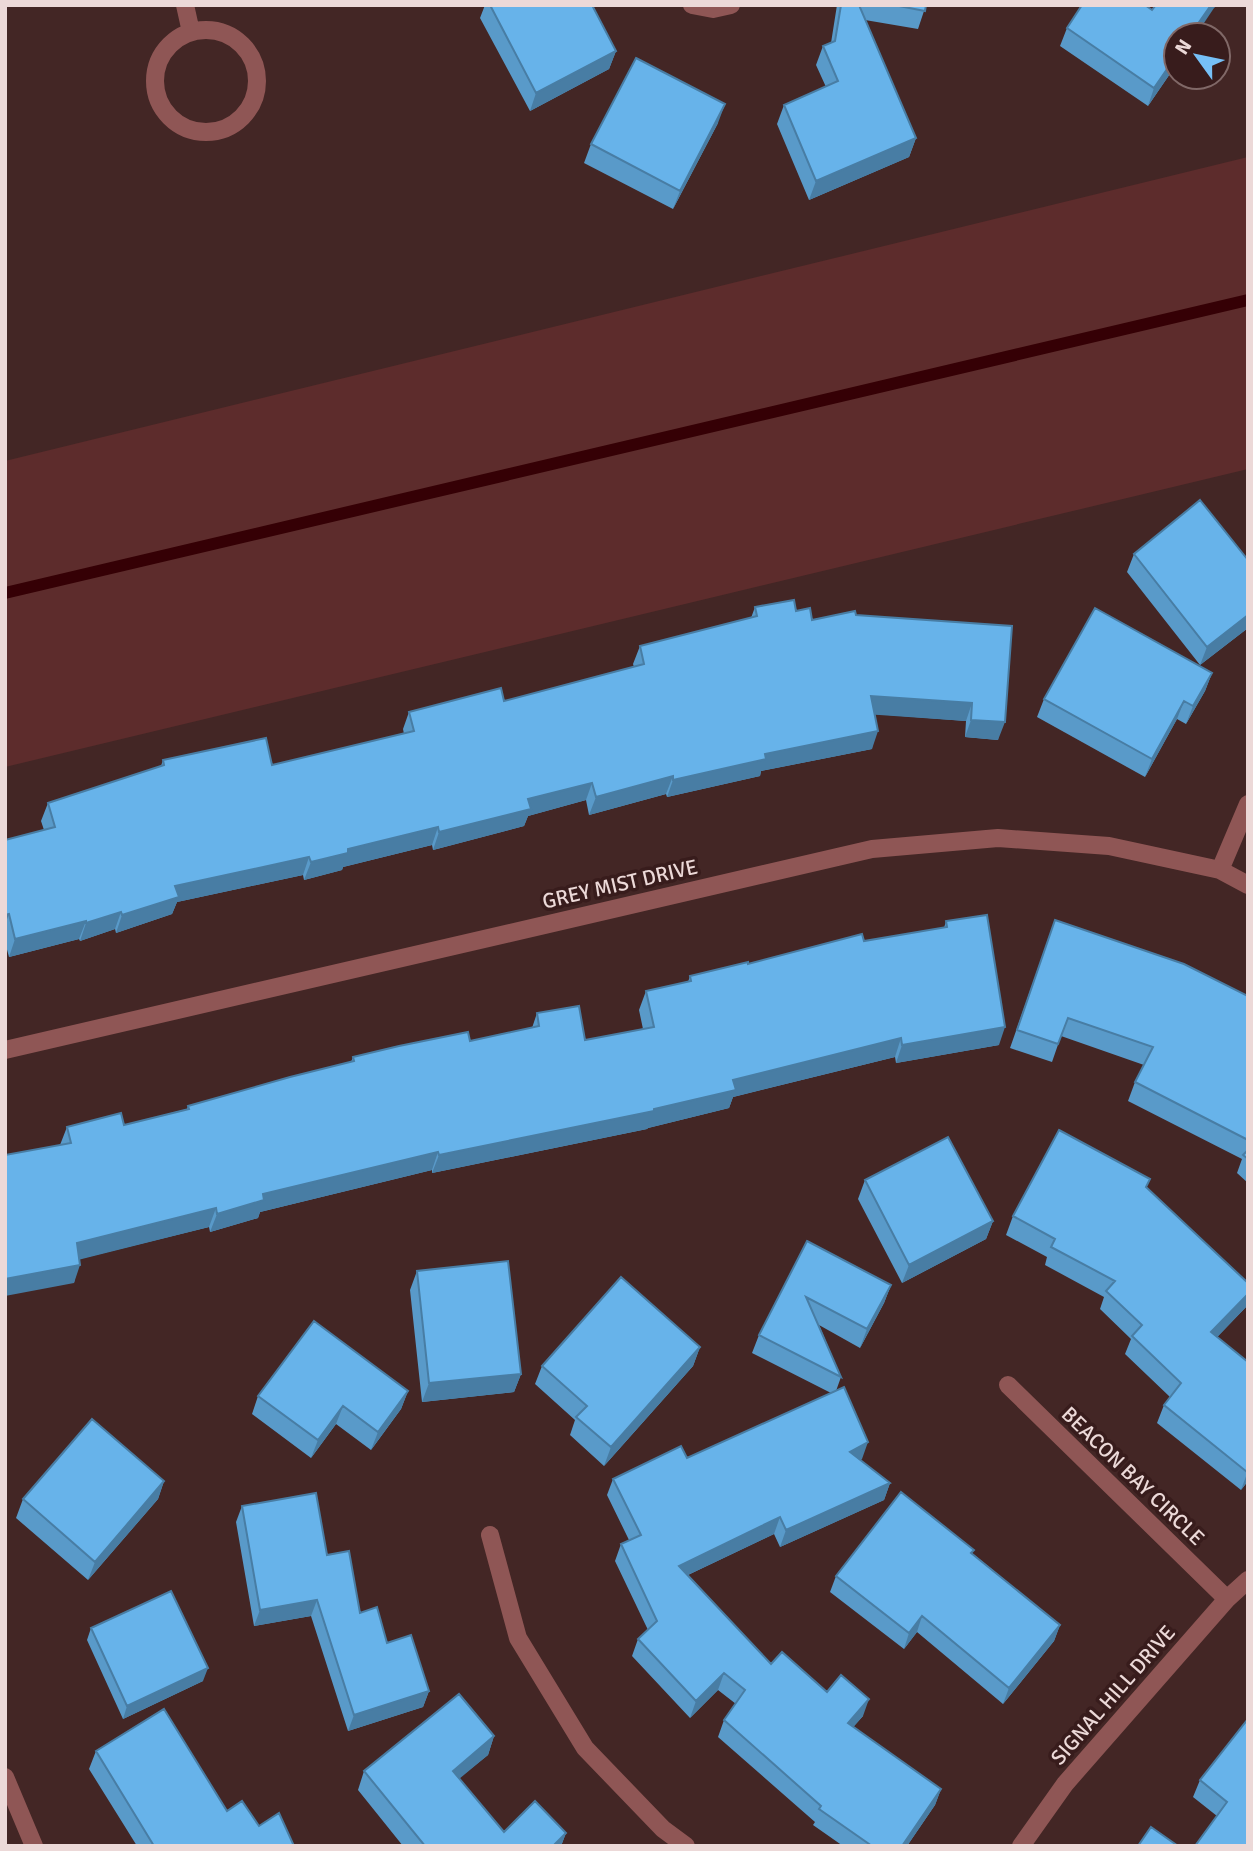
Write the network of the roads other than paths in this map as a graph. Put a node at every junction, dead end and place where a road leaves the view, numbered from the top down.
1 (185, 5) edge
2 (692, 5) edge
3 (731, 5) edge
4 (191, 32) junction
5 (1248, 804) edge
6 (1220, 870) junction
7 (1248, 885) edge
8 (5, 1050) edge
9 (1008, 1385) dead end
10 (490, 1535) dead end
11 (1248, 1580) edge
12 (1227, 1599) junction
13 (5, 1777) edge
14 (34, 1846) edge
15 (686, 1846) edge
16 (1021, 1846) edge

1 - 4 street
2 - 3 street
4 - 4 street
5 - 6 street
6 - 7 street, GREY MIST DRIVE
6 - 8 street, GREY MIST DRIVE
9 - 12 street, BEACON BAY CIRCLE
10 - 15 street
11 - 12 street, SIGNAL HILL DRIVE
12 - 16 street, SIGNAL HILL DRIVE
13 - 14 street

